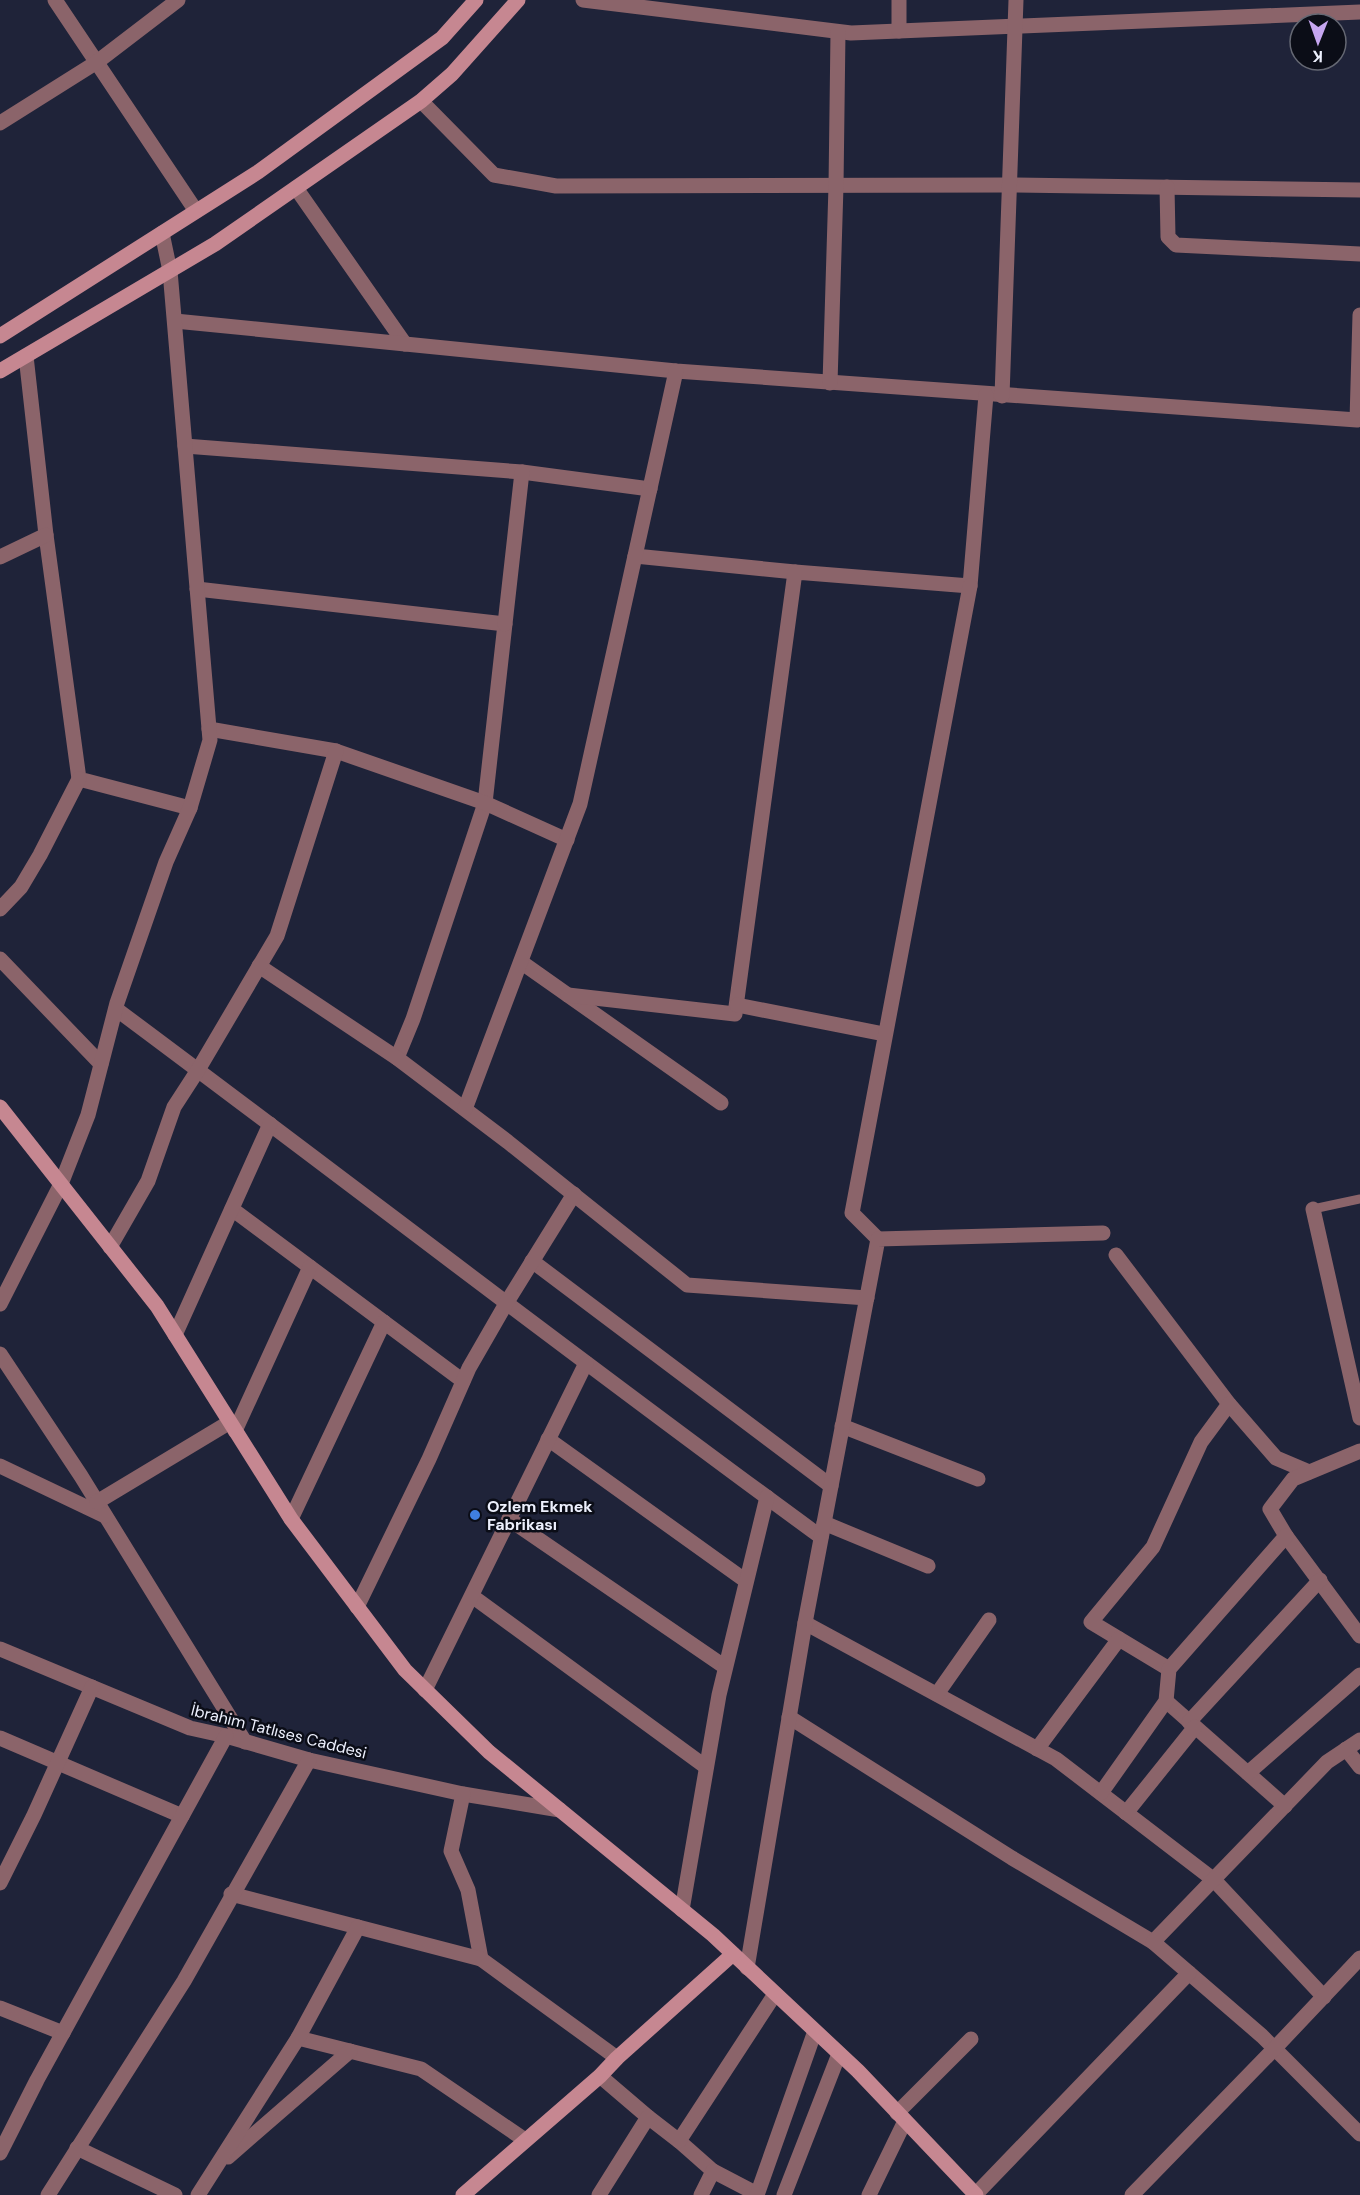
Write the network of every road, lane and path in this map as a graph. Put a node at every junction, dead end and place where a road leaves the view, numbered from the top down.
1 (55, 0) edge
2 (178, 0) edge
3 (476, 0) edge
4 (518, 0) edge
5 (583, 0) edge
6 (899, 0) edge
7 (1016, 0) edge
8 (1360, 12) edge
9 (1015, 26) junction
10 (898, 31) junction
11 (838, 32) junction
12 (97, 62) junction
13 (421, 101) junction
14 (0, 123) edge
15 (1010, 185) junction
16 (836, 186) junction
17 (1167, 187) junction
18 (296, 188) junction
19 (1360, 190) edge
20 (196, 211) junction
21 (162, 233) junction
22 (1360, 254) edge
23 (170, 271) junction
24 (1360, 315) edge
25 (175, 321) junction
26 (0, 336) edge
27 (405, 344) junction
28 (26, 356) junction
29 (676, 371) junction
30 (0, 372) edge
31 (830, 383) junction
32 (994, 396) junction
33 (185, 446) junction
34 (522, 472) junction
35 (650, 489) junction
36 (46, 535) junction
37 (0, 556) edge
38 (635, 556) junction
39 (795, 572) junction
40 (970, 586) junction
41 (197, 589) junction
42 (505, 624) junction
43 (209, 729) junction
44 (336, 751) junction
45 (79, 779) junction
46 (485, 803) junction
47 (190, 808) junction
48 (567, 840) junction
49 (0, 909) edge
50 (0, 959) edge
51 (521, 962) junction
52 (260, 966) junction
53 (568, 995) junction
54 (737, 1005) junction
55 (116, 1009) junction
56 (884, 1034) junction
57 (397, 1058) junction
58 (101, 1064) junction
59 (198, 1070) junction
60 (722, 1103) dead end
61 (0, 1107) edge
62 (465, 1109) junction
63 (270, 1124) junction
64 (60, 1184) junction
65 (574, 1194) junction
66 (1360, 1199) edge
67 (232, 1209) junction
68 (1313, 1209) joint
69 (1102, 1233) dead end
70 (878, 1239) junction
71 (110, 1247) junction
72 (1116, 1255) dead end
73 (532, 1262) junction
74 (310, 1267) junction
75 (867, 1298) junction
76 (507, 1302) junction
77 (0, 1304) edge
78 (384, 1322) junction
79 (175, 1335) junction
80 (0, 1354) edge
81 (586, 1363) junction
82 (463, 1380) junction
83 (1229, 1404) junction
84 (1360, 1418) edge
85 (842, 1425) junction
86 (232, 1426) junction
87 (548, 1439) junction
88 (1360, 1451) edge
89 (0, 1466) edge
90 (1309, 1472) junction
91 (978, 1479) dead end
92 (831, 1486) junction
93 (767, 1497) junction
94 (97, 1502) junction
95 (105, 1516) junction
96 (291, 1519) junction
97 (509, 1519) junction
98 (823, 1530) junction
99 (1286, 1536) junction
100 (928, 1566) dead end
101 (1320, 1580) junction
102 (746, 1581) junction
103 (471, 1596) junction
104 (357, 1606) junction
105 (989, 1620) dead end
106 (805, 1623) junction
107 (1360, 1636) edge
108 (1119, 1639) junction
109 (0, 1649) edge
110 (725, 1667) junction
111 (1168, 1669) junction
112 (1360, 1675) edge
113 (92, 1687) junction
114 (425, 1690) junction
115 (937, 1694) junction
116 (1166, 1701) junction
117 (789, 1717) junction
118 (1192, 1724) junction
119 (226, 1736) junction
120 (0, 1738) edge
121 (1360, 1740) edge
122 (245, 1742) junction
123 (1037, 1749) junction
124 (1346, 1749) junction
125 (309, 1760) junction
126 (58, 1761) junction
127 (706, 1767) junction
128 (1360, 1767) edge
129 (1248, 1773) junction
130 (1101, 1793) junction
131 (464, 1794) junction
132 (1285, 1806) junction
133 (560, 1810) junction
134 (1126, 1813) junction
135 (182, 1816) junction
136 (1214, 1880) junction
137 (0, 1883) edge
138 (231, 1894) junction
139 (682, 1910) junction
140 (358, 1927) junction
141 (1153, 1942) junction
142 (733, 1954) junction
143 (1360, 1958) edge
144 (481, 1959) junction
145 (747, 1968) junction
146 (1189, 1972) junction
147 (775, 1994) junction
148 (1324, 1996) junction
149 (0, 2008) edge
150 (814, 2031) junction
151 (63, 2033) junction
152 (298, 2038) junction
153 (970, 2039) dead end
154 (1275, 2048) junction
155 (350, 2051) junction
156 (839, 2054) junction
157 (617, 2058) junction
158 (600, 2076) junction
159 (648, 2117) junction
160 (901, 2117) junction
161 (1360, 2134) edge
162 (525, 2140) junction
163 (679, 2141) junction
164 (77, 2148) junction
165 (0, 2153) edge
166 (216, 2168) junction
167 (713, 2171) junction
168 (757, 2194) edge
169 (976, 2194) edge
170 (48, 2195) edge
171 (175, 2195) edge
172 (198, 2195) edge
173 (463, 2195) edge
174 (599, 2195) edge
175 (701, 2195) edge
176 (784, 2195) edge
177 (869, 2195) edge
178 (1132, 2195) edge

1 - 12 street
2 - 12 street
3 - 20 main road
4 - 13 main road
5 - 11 street
6 - 10 street
7 - 9 street
8 - 9 street
9 - 10 street
9 - 15 street
10 - 11 street
11 - 16 street
12 - 14 street
12 - 20 street
13 - 16 street
13 - 18 main road
15 - 16 street
15 - 17 street
15 - 32 street
16 - 31 street
17 - 19 street
17 - 22 street
18 - 23 main road
18 - 27 street
20 - 21 main road
21 - 23 street
21 - 26 main road
23 - 25 street
23 - 28 main road
24 - 32 street
25 - 27 street
25 - 33 street
27 - 29 street
28 - 30 main road
28 - 36 street
29 - 31 street
29 - 35 street
31 - 32 street
32 - 40 street
33 - 34 street
33 - 41 street
34 - 35 street
34 - 42 street
35 - 38 street
36 - 37 street
36 - 45 street
38 - 39 street
38 - 48 street
39 - 40 street
39 - 54 street
40 - 56 street
41 - 42 street
41 - 43 street
42 - 46 street
43 - 44 street
43 - 47 street
44 - 46 street
44 - 52 street
45 - 47 street
45 - 49 street
46 - 48 street
46 - 57 street
47 - 55 street
48 - 51 street
50 - 58 street
51 - 53 street
51 - 62 street
52 - 57 street
52 - 59 street
53 - 54 street
53 - 60 street
54 - 56 street
55 - 58 street
55 - 59 street
56 - 70 street
57 - 62 street
58 - 64 street
59 - 63 street
59 - 71 street
61 - 64 main road
62 - 65 street
63 - 67 street
63 - 76 street
64 - 71 main road
64 - 77 street
65 - 73 street
65 - 75 street
66 - 68 lane
67 - 74 street
67 - 79 street
68 - 84 street
69 - 70 street
70 - 75 street
71 - 79 main road
72 - 83 street
73 - 76 street
73 - 92 street
74 - 78 street
74 - 86 street
75 - 85 street
76 - 81 street
76 - 82 street
78 - 82 street
78 - 96 street
79 - 86 main road
80 - 94 street
81 - 87 street
81 - 93 street
82 - 104 street
83 - 90 street
83 - 108 street
85 - 91 street
85 - 92 street
86 - 94 street
86 - 96 main road
87 - 97 street
87 - 102 street
88 - 90 street
89 - 95 street
90 - 99 street
92 - 98 street
93 - 98 street
93 - 102 street
94 - 95 street
95 - 122 street
96 - 104 main road
97 - 103 street
97 - 110 street
98 - 100 street
98 - 106 street
99 - 101 street
99 - 111 street
101 - 107 street
101 - 118 street
102 - 110 street
103 - 114 street
103 - 127 street
104 - 114 main road
105 - 115 street
106 - 115 street
106 - 117 street
108 - 111 street
108 - 123 street
109 - 113 street, İbrahim Tatlıses Caddesi
110 - 127 street
111 - 116 street
112 - 129 street
113 - 119 street, İbrahim Tatlıses Caddesi
113 - 126 street
114 - 133 main road
115 - 123 street
116 - 118 street
116 - 130 street
117 - 141 street
117 - 145 street
118 - 129 street
118 - 134 street
119 - 122 street, İbrahim Tatlıses Caddesi
119 - 135 street
120 - 126 street
121 - 124 street
122 - 125 street, İbrahim Tatlıses Caddesi
123 - 130 street
124 - 128 street
124 - 132 street
125 - 131 street, İbrahim Tatlıses Caddesi
125 - 138 street
126 - 135 street
126 - 137 street
127 - 139 street
129 - 132 street
130 - 134 street
131 - 133 street, İbrahim Tatlıses Caddesi
131 - 144 street
132 - 136 street
133 - 139 main road
134 - 136 street
135 - 151 street
136 - 141 street
136 - 148 street
138 - 140 street
138 - 164 street
139 - 142 main road
140 - 144 street
140 - 152 street
141 - 146 street
142 - 145 main road
142 - 157 main road
143 - 148 street
144 - 157 street
145 - 147 main road
146 - 154 street
146 - 169 street
147 - 150 main road
147 - 163 street
148 - 154 street
149 - 151 street
150 - 156 main road
150 - 168 street
151 - 165 street
152 - 155 street
152 - 166 street
153 - 160 street
154 - 161 street
154 - 178 street
155 - 162 street
155 - 166 street
156 - 160 main road
156 - 176 street
157 - 158 main road
158 - 159 street
158 - 162 main road
159 - 163 street
159 - 174 street
160 - 169 main road
160 - 177 street
162 - 173 main road
163 - 167 street
164 - 170 street
164 - 171 street
166 - 172 street
167 - 168 street
167 - 175 street

